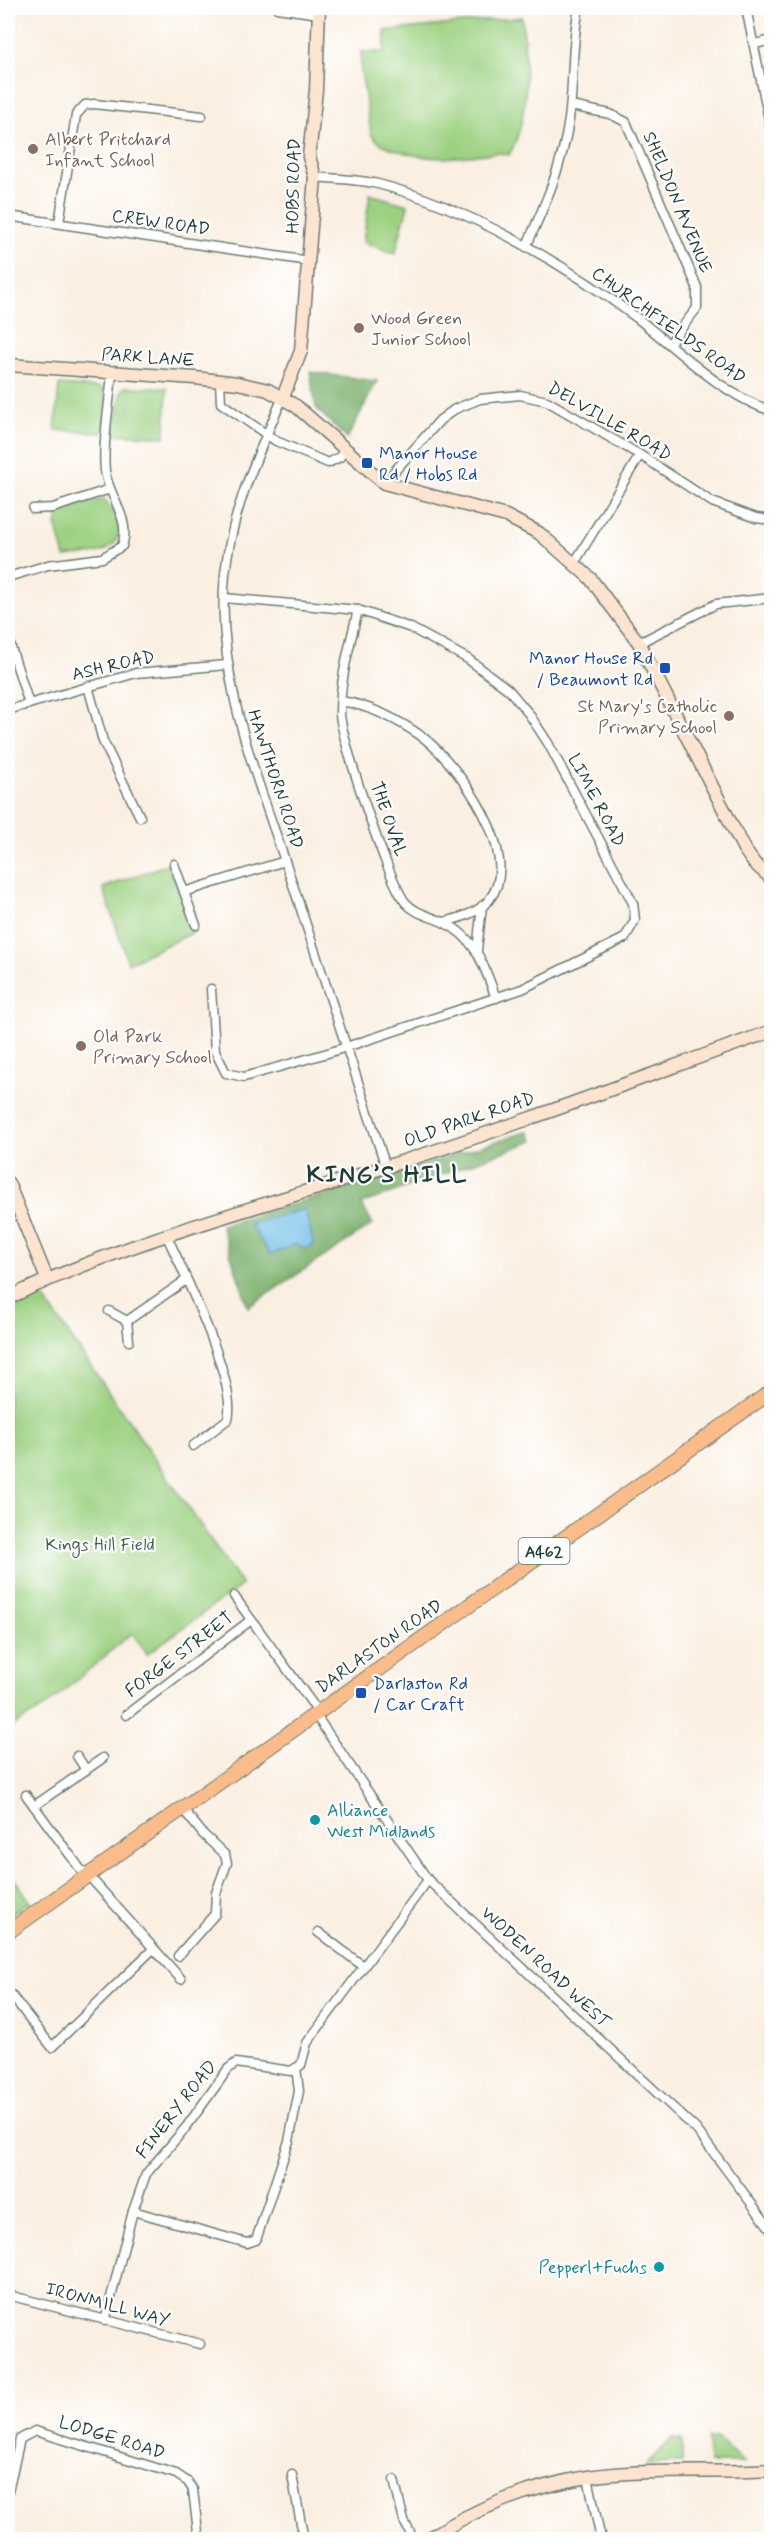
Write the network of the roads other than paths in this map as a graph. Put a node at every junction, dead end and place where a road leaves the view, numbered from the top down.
1 (277, 8) edge
2 (579, 8) edge
3 (746, 8) edge
4 (319, 11) edge
5 (771, 40) edge
6 (755, 44) junction
7 (570, 106) junction
8 (202, 116) dead end
9 (771, 134) edge
10 (315, 177) junction
11 (8, 216) edge
12 (59, 224) junction
13 (526, 247) junction
14 (309, 261) junction
15 (669, 343) junction
16 (8, 365) edge
17 (112, 373) junction
18 (220, 381) junction
19 (283, 397) junction
20 (771, 411) edge
21 (267, 434) junction
22 (344, 450) junction
23 (640, 455) junction
24 (384, 483) junction
25 (110, 489) junction
26 (33, 509) dead end
27 (771, 520) edge
28 (575, 562) junction
29 (8, 578) edge
30 (224, 598) junction
31 (771, 598) edge
32 (358, 610) junction
33 (8, 638) edge
34 (639, 643) junction
35 (228, 665) junction
36 (87, 686) junction
37 (341, 701) junction
38 (29, 704) junction
39 (8, 710) edge
40 (140, 817) dead end
41 (285, 861) junction
42 (174, 864) dead end
43 (771, 879) edge
44 (184, 892) junction
45 (482, 906) junction
46 (444, 922) junction
47 (196, 925) dead end
48 (477, 950) junction
49 (211, 989) dead end
50 (496, 998) junction
51 (771, 1031) edge
52 (346, 1047) junction
53 (386, 1167) junction
54 (8, 1183) edge
55 (166, 1234) junction
56 (47, 1279) junction
57 (186, 1280) junction
58 (8, 1298) edge
59 (109, 1311) dead end
60 (127, 1322) junction
61 (129, 1341) dead end
62 (771, 1391) edge
63 (193, 1446) dead end
64 (234, 1596) dead end
65 (251, 1620) junction
66 (317, 1713) junction
67 (126, 1715) dead end
68 (77, 1756) dead end
69 (103, 1758) dead end
70 (86, 1770) junction
71 (26, 1795) dead end
72 (34, 1806) junction
73 (182, 1808) junction
74 (88, 1875) junction
75 (428, 1880) junction
76 (8, 1932) edge
77 (318, 1932) dead end
78 (153, 1948) junction
79 (178, 1956) dead end
80 (363, 1966) junction
81 (181, 1979) dead end
82 (8, 1991) edge
83 (296, 2068) junction
84 (133, 2211) junction
85 (771, 2231) edge
86 (8, 2295) edge
87 (105, 2321) junction
88 (200, 2344) dead end
89 (771, 2470) edge
90 (292, 2475) dead end
91 (588, 2477) junction
92 (394, 2480) dead end
93 (8, 2491) edge
94 (199, 2540) edge
95 (304, 2540) edge
96 (414, 2540) edge
97 (427, 2540) edge
98 (601, 2540) edge

1 - 4 street
2 - 7 street
3 - 6 street
4 - 10 street, HOBS ROAD
5 - 6 street
6 - 9 street
7 - 13 street
7 - 15 street, SHELDON AVENUE
8 - 12 street
10 - 13 street, CHURCHFIELDS ROAD
10 - 14 street, HOBS ROAD
11 - 12 street, CREW ROAD
12 - 14 street, CREW ROAD
13 - 15 street, CHURCHFIELDS ROAD
14 - 19 street, HOBS ROAD
15 - 20 street, CHURCHFIELDS ROAD
16 - 17 street, PARK LANE
17 - 18 street, PARK LANE
17 - 25 street
18 - 19 street, PARK LANE
18 - 21 street
19 - 21 street, HAWTHORN ROAD
19 - 22 street
21 - 22 street
21 - 30 street, HAWTHORN ROAD
22 - 24 street
23 - 24 street, DELVILLE ROAD
23 - 27 street, DELVILLE ROAD
23 - 28 street
24 - 28 street
25 - 26 street
25 - 29 street
28 - 34 street
30 - 32 street, LIME ROAD
30 - 35 street, HAWTHORN ROAD
31 - 34 street
32 - 37 street, THE OVAL
32 - 50 street, LIME ROAD
33 - 38 street
34 - 43 street
35 - 36 street, ASH ROAD
35 - 41 street, HAWTHORN ROAD
36 - 38 street, ASH ROAD
36 - 40 street
37 - 45 street
37 - 46 street, THE OVAL
38 - 39 street, ASH ROAD
41 - 44 street
41 - 52 street, HAWTHORN ROAD
42 - 44 street
44 - 47 street
45 - 46 street
45 - 48 street
46 - 48 street, THE OVAL
48 - 50 street, THE OVAL
49 - 52 street, LIME ROAD
50 - 52 street, LIME ROAD
51 - 53 street, OLD PARK ROAD
52 - 53 street, HAWTHORN ROAD
53 - 55 street, OLD PARK ROAD
54 - 56 street
55 - 56 street, OLD PARK ROAD
55 - 57 street
56 - 58 street, OLD PARK ROAD
57 - 60 street
57 - 63 street
59 - 60 street
60 - 61 street
62 - 66 main road, DARLASTON ROAD / A462
64 - 65 street, FORGE STREET
65 - 66 street, FORGE STREET
65 - 67 street, FORGE STREET
66 - 73 main road, DARLASTON ROAD / A462
66 - 75 street, WODEN ROAD WEST
68 - 70 street
69 - 70 street
70 - 72 street
71 - 72 street
72 - 74 street
73 - 74 main road, DARLASTON ROAD / A462
73 - 79 street
74 - 76 main road, DARLASTON ROAD / A462
74 - 78 street
75 - 80 street
75 - 85 street, WODEN ROAD WEST
77 - 80 street
78 - 81 street
78 - 82 street
80 - 83 street
83 - 84 street, FINERY ROAD
83 - 84 street
84 - 87 street, FINERY ROAD
86 - 87 street, IRONMILL WAY
87 - 88 street, IRONMILL WAY
89 - 91 street
90 - 95 street
91 - 97 street
91 - 98 street
92 - 96 street
93 - 94 street, LODGE ROAD

